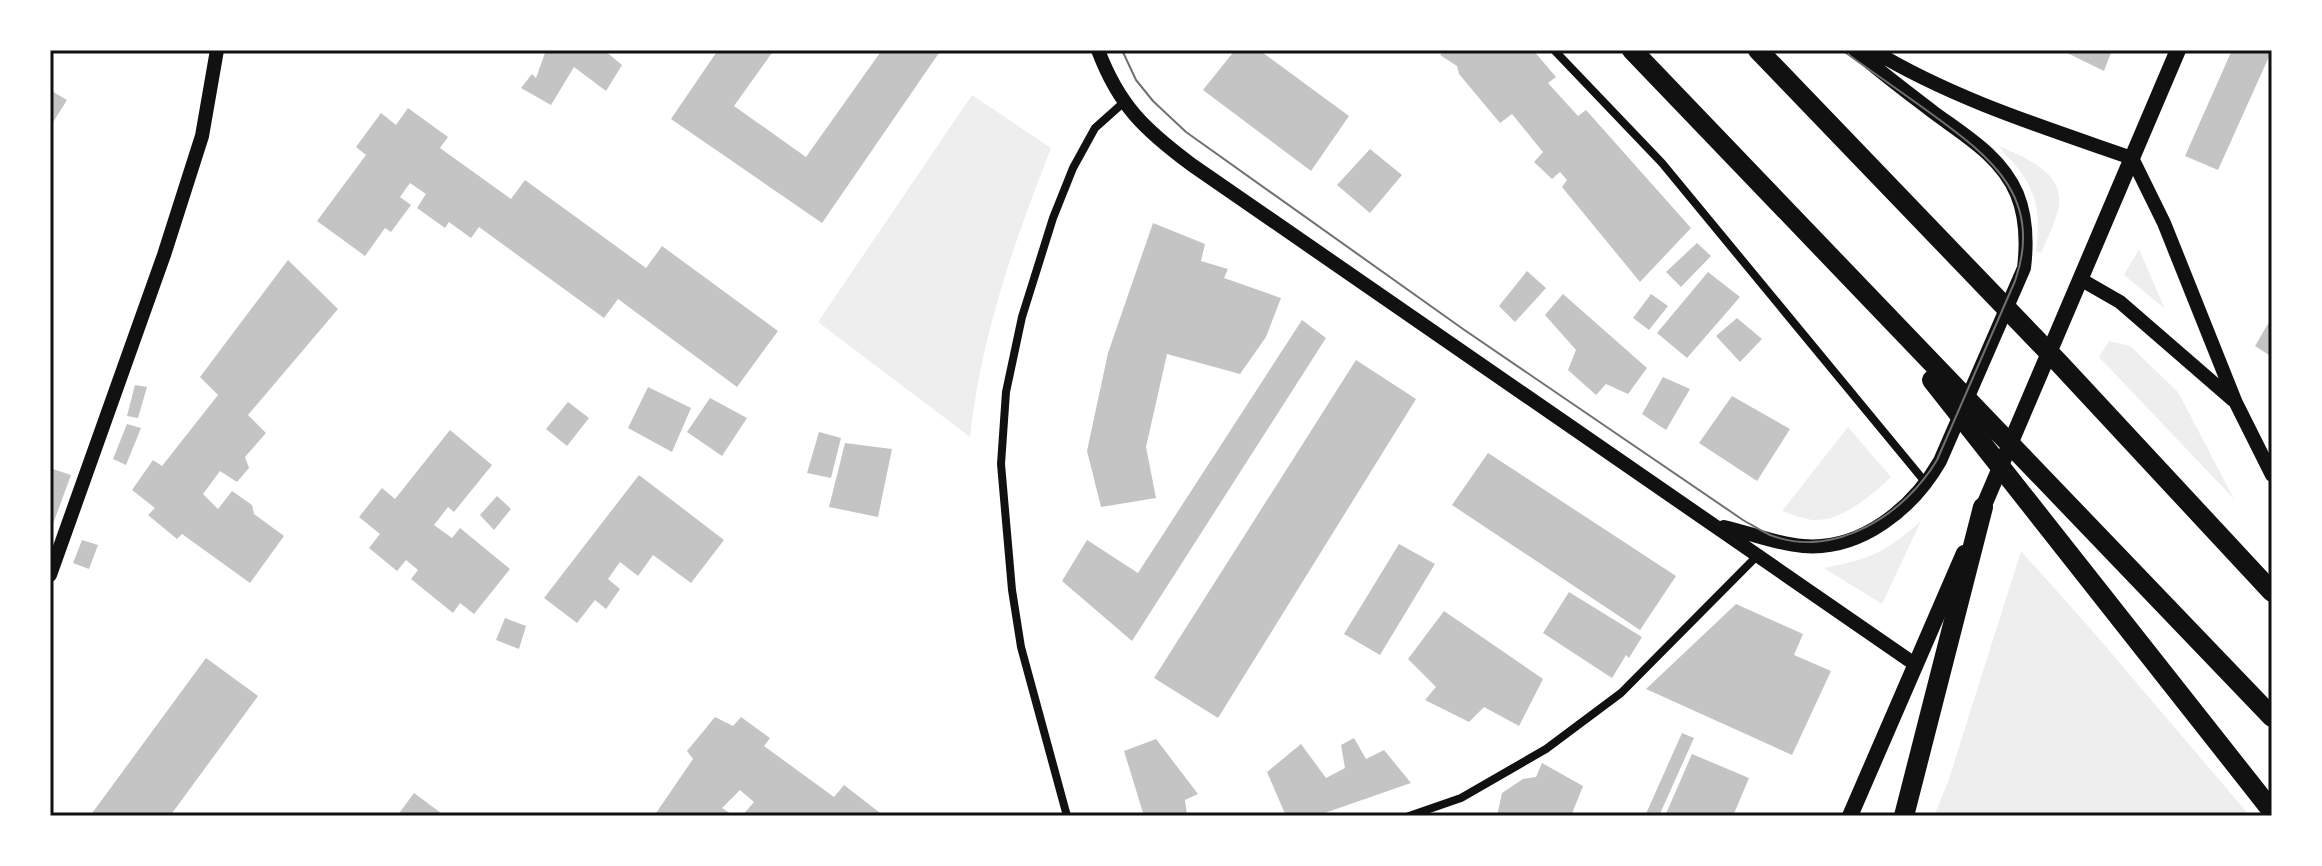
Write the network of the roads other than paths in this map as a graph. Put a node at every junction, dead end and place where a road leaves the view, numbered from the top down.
1 (217, 50) edge
2 (1098, 50) edge
3 (1554, 50) edge
4 (1632, 50) edge
5 (1758, 50) edge
6 (1855, 50) edge
7 (1872, 50) edge
8 (2178, 50) edge
9 (1123, 103) junction
10 (2132, 158) junction
11 (2080, 279) junction
12 (1868, 298) junction
13 (2236, 403) junction
14 (2272, 475) edge
15 (1926, 484) junction
16 (1983, 507) junction
17 (1715, 525) junction
18 (1757, 556) junction
19 (50, 575) edge
20 (2272, 592) edge
21 (1916, 665) junction
22 (2272, 717) edge
23 (2272, 811) edge
24 (1067, 816) edge
25 (1409, 816) edge
26 (1850, 816) edge
27 (1904, 816) edge

1 - 19 street
2 - 9 street
3 - 15 street
4 - 12 main road
5 - 20 main road
6 - 15 street
7 - 10 street
8 - 10 main road
9 - 17 street
9 - 24 street
10 - 11 main road
10 - 13 street
11 - 13 street
11 - 16 main road
12 - 22 main road
12 - 23 main road
13 - 14 street
15 - 17 street
16 - 21 main road
16 - 27 main road
17 - 18 street
18 - 21 street
18 - 25 street
21 - 26 main road

